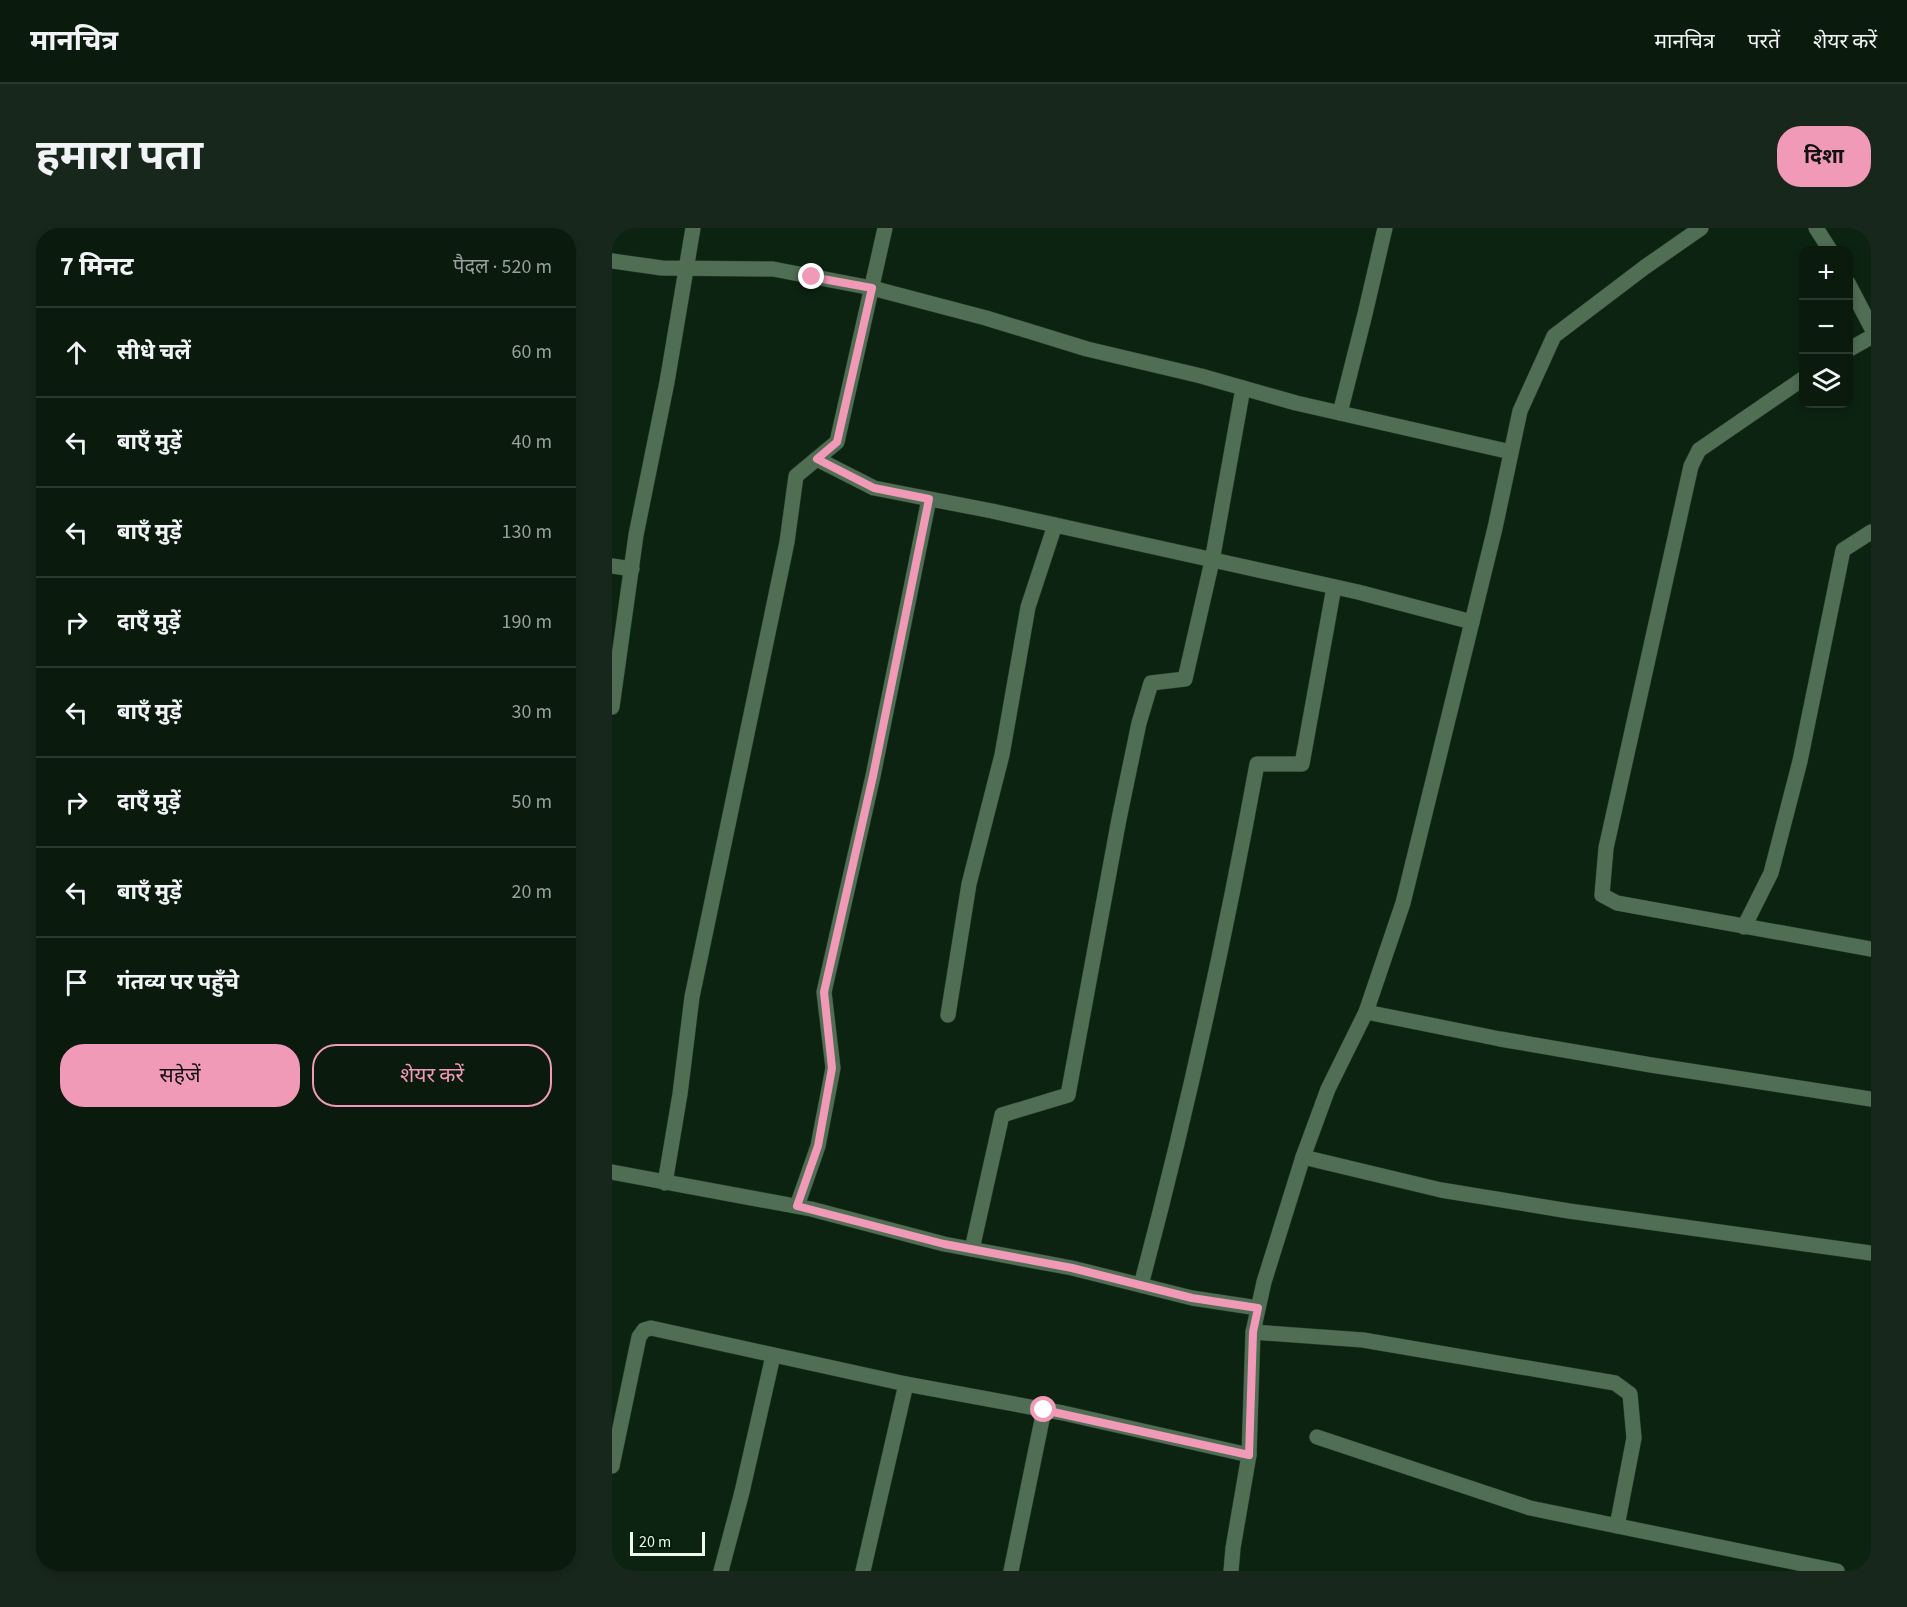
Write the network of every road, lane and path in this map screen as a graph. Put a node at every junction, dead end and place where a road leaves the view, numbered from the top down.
1 (693, 228) edge
2 (885, 228) edge
3 (1384, 228) edge
4 (1701, 228) edge
5 (1816, 228) edge
6 (1827, 246) edge
7 (612, 261) edge
8 (686, 268) junction
9 (872, 288) junction
10 (1853, 293) edge
11 (1871, 327) edge
12 (1871, 337) edge
13 (1853, 347) edge
14 (1799, 381) edge
15 (1243, 388) junction
16 (1340, 413) junction
17 (1511, 452) junction
18 (817, 459) junction
19 (929, 499) junction
20 (1055, 525) junction
21 (1871, 532) edge
22 (1212, 561) junction
23 (612, 566) edge
24 (632, 569) junction
25 (1334, 587) junction
26 (1472, 622) junction
27 (612, 707) edge
28 (1744, 927) junction
29 (1871, 949) edge
30 (1366, 1012) junction
31 (948, 1015) dead end
32 (1871, 1099) edge
33 (1303, 1157) junction
34 (612, 1172) edge
35 (665, 1183) junction
36 (797, 1206) junction
37 (972, 1249) junction
38 (1871, 1253) edge
39 (1141, 1285) junction
40 (1258, 1308) junction
41 (1253, 1332) junction
42 (773, 1356) junction
43 (906, 1384) junction
44 (1044, 1410) junction
45 (1317, 1437) dead end
46 (1249, 1455) junction
47 (612, 1466) edge
48 (1617, 1526) junction
49 (721, 1571) edge
50 (863, 1571) edge
51 (1011, 1571) edge
52 (1232, 1571) edge
53 (1837, 1571) edge

1 - 8 street
2 - 9 street
3 - 16 street
4 - 17 street
5 - 6 street
7 - 8 street
8 - 9 street
8 - 24 street
9 - 15 street
9 - 18 street
10 - 11 street
12 - 13 street
14 - 28 street
15 - 16 street
15 - 22 street
16 - 17 street
17 - 26 street
18 - 19 street
18 - 35 street
19 - 20 street
19 - 36 street
20 - 22 street
20 - 31 street
21 - 28 street
22 - 25 street
22 - 37 street
23 - 24 street
24 - 27 street
25 - 26 street
25 - 39 street
26 - 30 street
28 - 29 street
30 - 32 street
30 - 33 street
33 - 38 street
33 - 40 street
34 - 35 street
35 - 36 street
36 - 37 street
37 - 39 street
39 - 40 street
40 - 41 street
41 - 46 street
41 - 48 street
42 - 43 street
42 - 47 street
42 - 49 street
43 - 44 street
43 - 50 street
44 - 46 street
44 - 51 street
45 - 48 street
46 - 52 street
48 - 53 street

